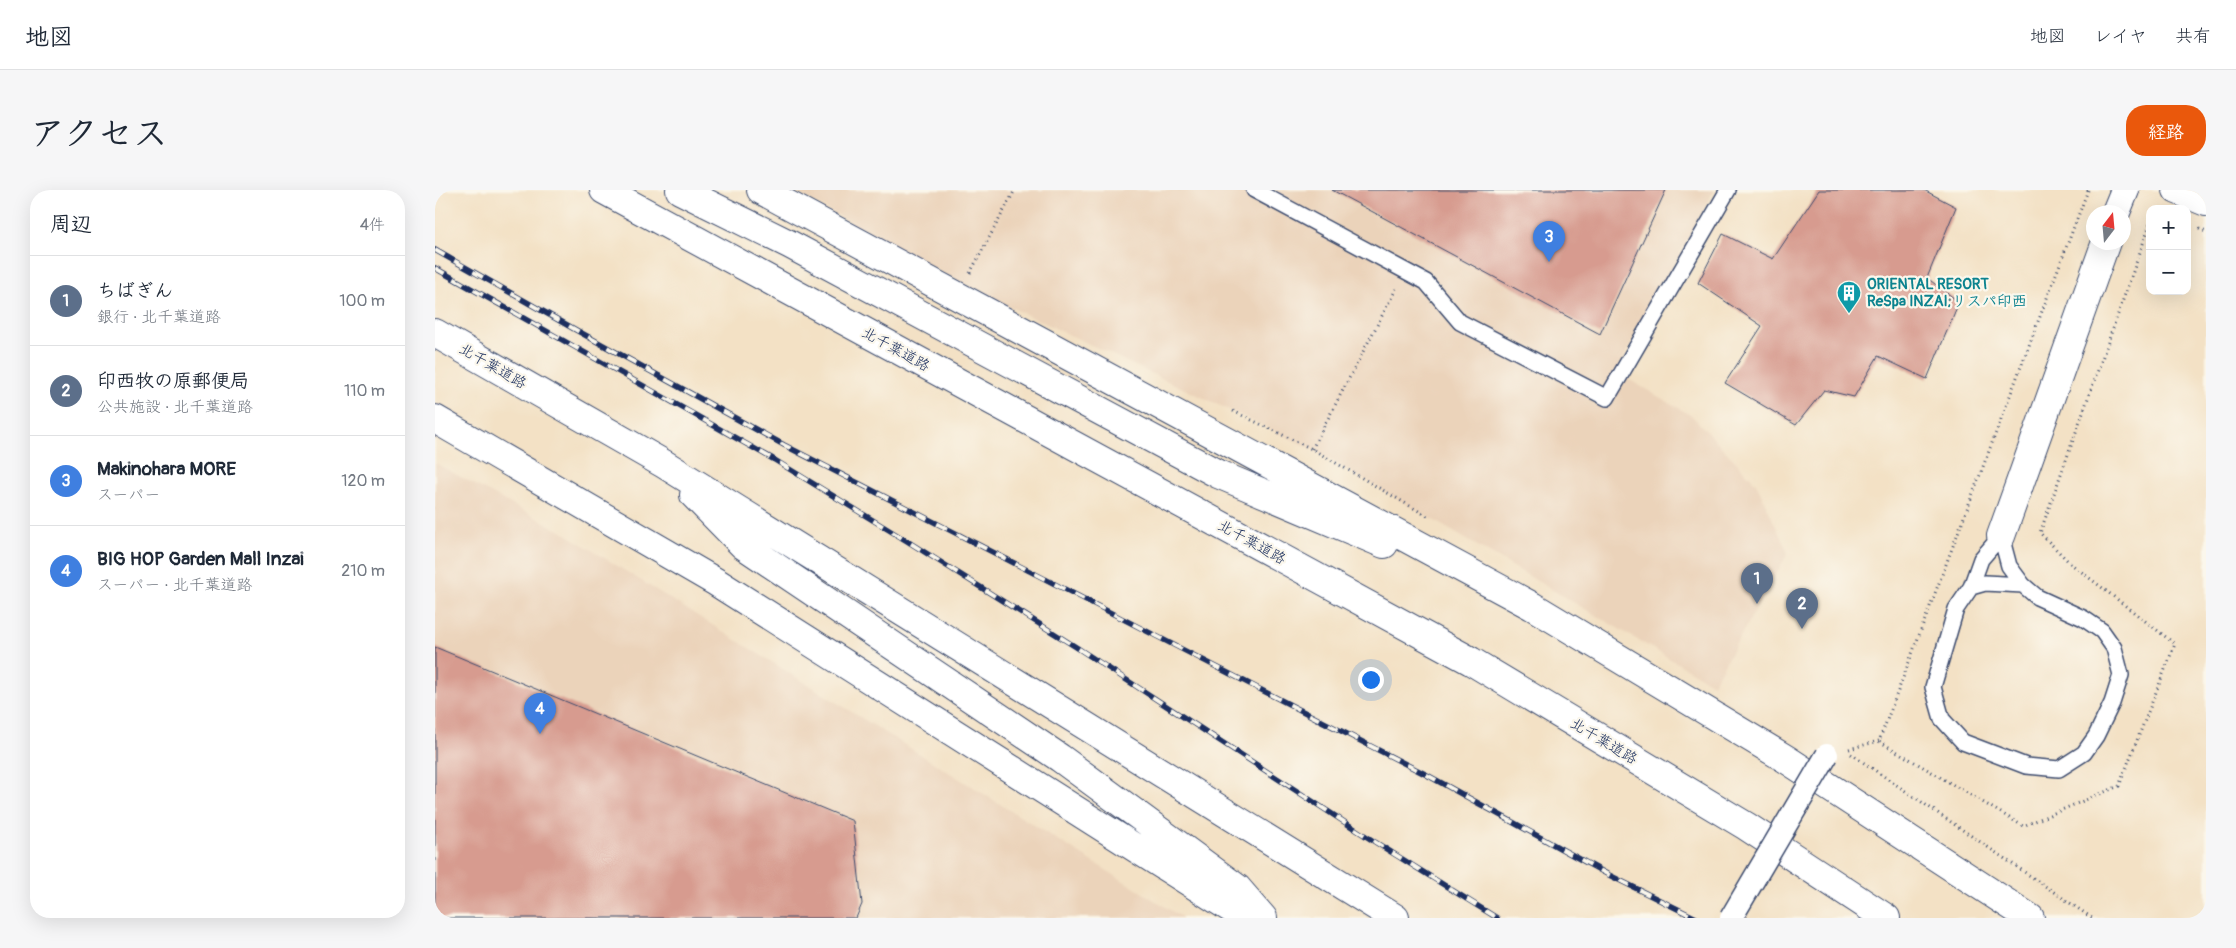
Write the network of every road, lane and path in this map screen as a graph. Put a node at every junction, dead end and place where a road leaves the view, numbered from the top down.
1 (604, 190) edge
2 (680, 190) edge
3 (761, 190) edge
4 (1015, 190) edge
5 (1254, 190) edge
6 (1728, 190) edge
7 (2088, 190) edge
8 (2125, 190) edge
9 (2177, 190) edge
10 (2206, 202) edge
11 (2120, 205) edge
12 (2146, 235) edge
13 (2103, 250) edge
14 (1405, 270) junction
15 (969, 276) dead end
16 (435, 333) edge
17 (435, 419) edge
18 (1312, 448) dead end
19 (664, 464) junction
20 (2001, 536) junction
21 (2023, 585) junction
22 (1971, 587) junction
23 (1532, 606) junction
24 (1879, 741) junction
25 (1827, 755) dead end
26 (1246, 918) edge
27 (1263, 918) edge
28 (1395, 918) edge
29 (1731, 918) edge
30 (1886, 918) edge
31 (2030, 918) edge
32 (2092, 918) edge

1 - 30 main road, 北千葉道路
2 - 23 main road
3 - 23 main road
4 - 15 path
5 - 14 lane
6 - 14 lane
7 - 24 path
8 - 11 main road
9 - 10 main road
12 - 24 path
13 - 20 main road
14 - 18 path
16 - 19 main road, 北千葉道路
17 - 26 main road
19 - 27 main road
19 - 28 main road, 北千葉道路
20 - 21 lane
20 - 22 lane
21 - 22 lane
21 - 22 lane
23 - 31 main road
24 - 32 path
25 - 29 street, bridge

